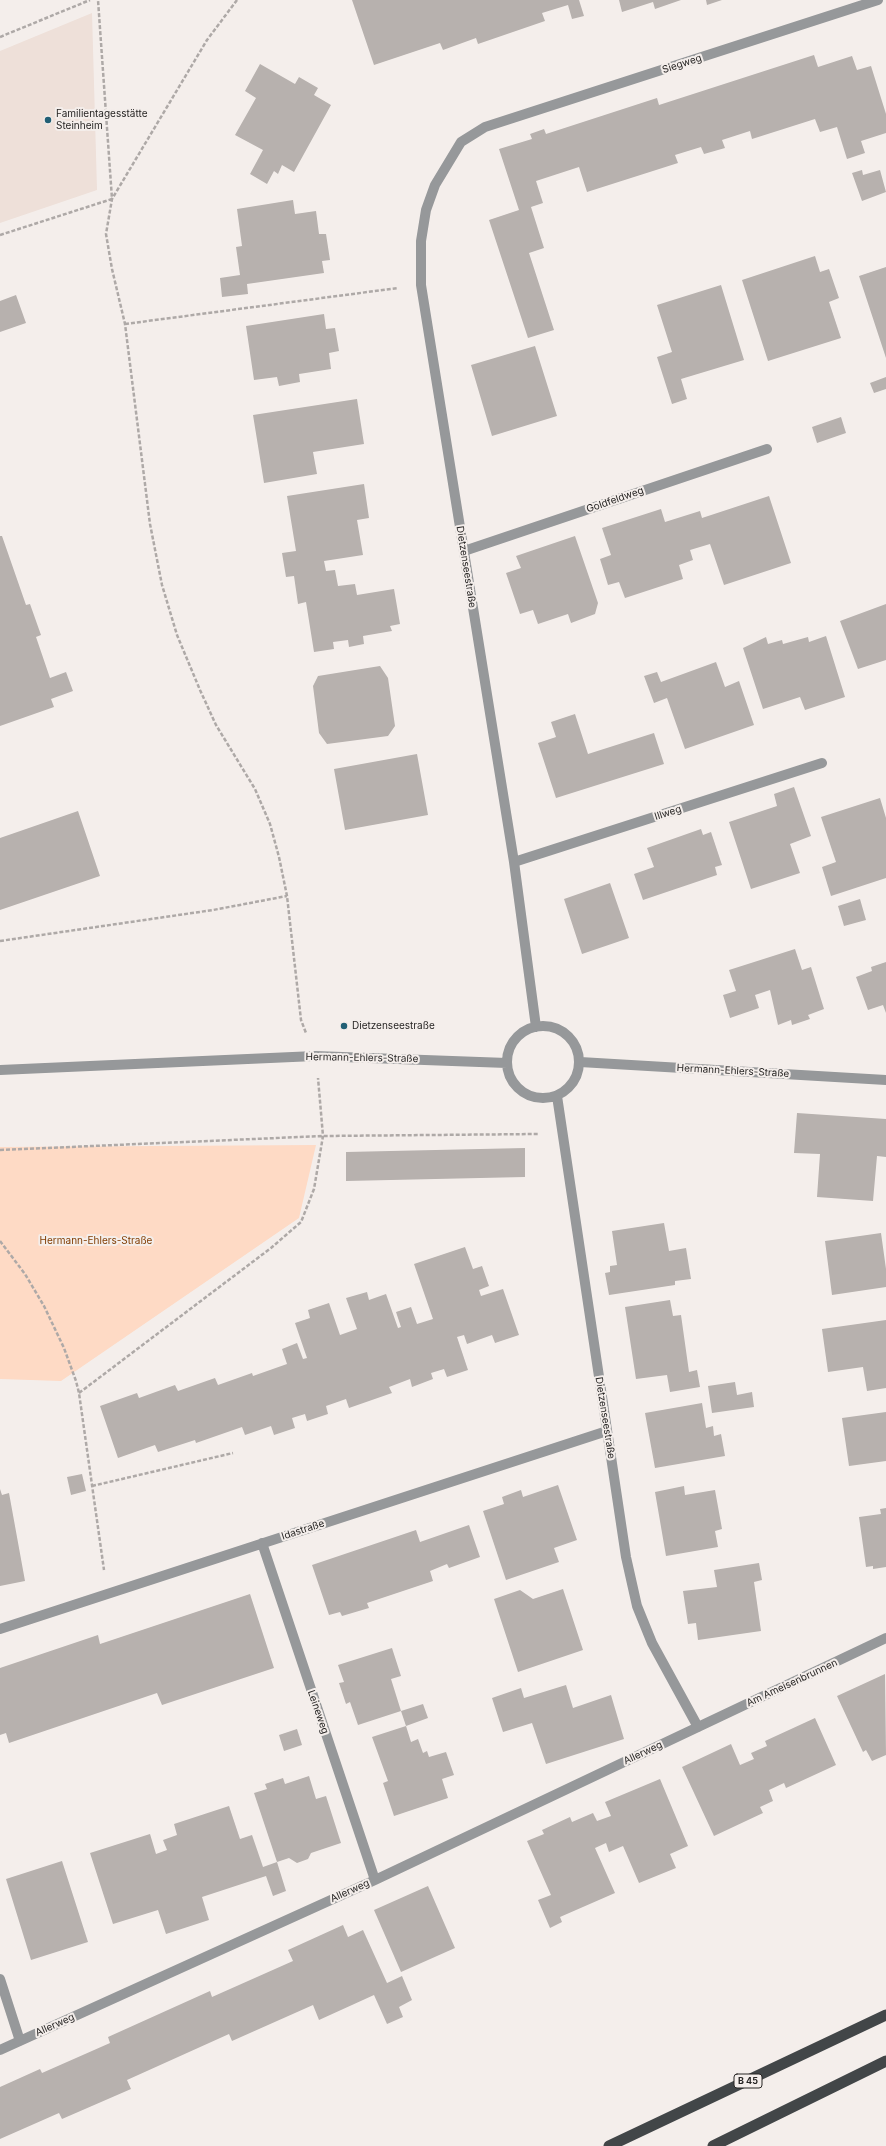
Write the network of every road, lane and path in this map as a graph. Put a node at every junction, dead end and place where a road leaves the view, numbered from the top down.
1 (90, 0) edge
2 (98, 0) edge
3 (237, 0) edge
4 (878, 0) edge
5 (0, 37) edge
6 (485, 127) joint
7 (112, 199) junction
8 (0, 235) edge
9 (421, 285) junction
10 (125, 324) junction
11 (767, 449) dead end
12 (464, 551) junction
13 (822, 763) dead end
14 (514, 862) junction
15 (287, 896) junction
16 (0, 941) edge
17 (536, 1027) junction
18 (315, 1056) junction
19 (580, 1062) junction
20 (507, 1063) junction
21 (0, 1070) edge
22 (886, 1080) edge
23 (557, 1096) junction
24 (543, 1134) dead end
25 (323, 1136) junction
26 (0, 1150) edge
27 (0, 1241) edge
28 (79, 1393) junction
29 (607, 1431) junction
30 (233, 1453) dead end
31 (92, 1486) junction
32 (262, 1544) junction
33 (107, 1594) junction
34 (0, 1628) edge
35 (886, 1638) edge
36 (698, 1728) junction
37 (375, 1880) junction
38 (0, 1979) edge
39 (886, 2015) edge
40 (20, 2041) junction
41 (0, 2050) edge
42 (886, 2062) edge
43 (609, 2146) edge
44 (713, 2146) edge

1 - 5 path
2 - 7 path
3 - 7 path
4 - 6 street, Siegweg
6 - 9 street, Dietzenseestraße
7 - 8 path
7 - 10 path
9 - 10 path
9 - 12 street, Dietzenseestraße
10 - 15 path
11 - 12 street, Goldfeldweg
12 - 14 street, Dietzenseestraße
13 - 14 street, Illweg
14 - 17 street, Dietzenseestraße
15 - 16 path
15 - 18 path
17 - 19 street
17 - 20 street
18 - 20 street, Hermann-Ehlers-Straße
18 - 21 street, Hermann-Ehlers-Straße
18 - 25 path
19 - 22 street, Hermann-Ehlers-Straße
19 - 23 street
20 - 23 street
23 - 29 street, Dietzenseestraße
24 - 25 path
25 - 26 path
25 - 28 path
27 - 28 path
28 - 31 path
29 - 32 street, Idastraße
29 - 36 street, Dietzenseestraße
30 - 31 path
31 - 33 path
32 - 33 street, Idastraße
32 - 37 street, Leineweg
33 - 34 street, Idastraße
35 - 36 street, Am Ameisenbrunnen
36 - 37 street, Allerweg
37 - 40 street, Allerweg
38 - 40 street
39 - 43 highway, B 45
40 - 41 street, Allerweg
42 - 44 highway

